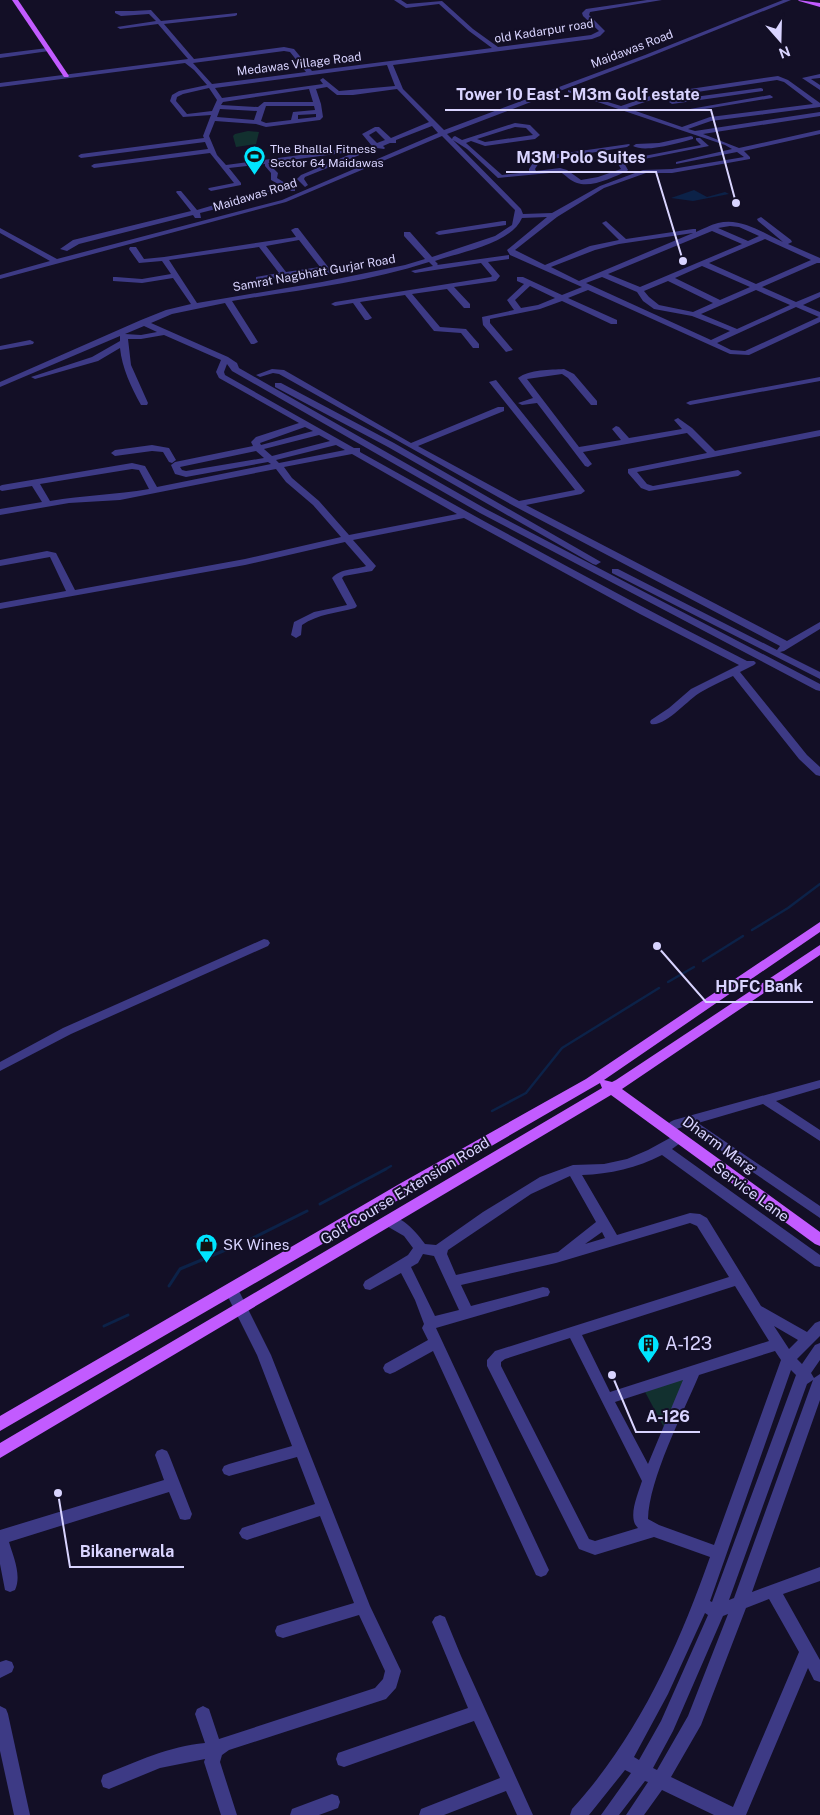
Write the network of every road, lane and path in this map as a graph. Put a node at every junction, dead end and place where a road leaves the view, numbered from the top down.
1 (15, 0) edge
2 (397, 0) edge
3 (659, 0) edge
4 (776, 0) edge
5 (788, 0) edge
6 (801, 0) edge
7 (814, 0) edge
8 (439, 1) edge
9 (820, 2) edge
10 (820, 6) edge
11 (117, 12) dead end
12 (235, 14) dead end
13 (205, 21) dead end
14 (161, 24) junction
15 (120, 27) dead end
16 (498, 49) junction
17 (47, 50) junction
18 (0, 56) edge
19 (190, 62) junction
20 (389, 63) junction
21 (313, 73) junction
22 (66, 76) junction
23 (820, 76) edge
24 (261, 80) junction
25 (298, 80) dead end
26 (243, 82) junction
27 (751, 82) junction
28 (0, 85) edge
29 (328, 85) junction
30 (211, 86) junction
31 (309, 88) junction
32 (399, 88) junction
33 (820, 88) edge
34 (248, 90) dead end
35 (292, 90) junction
36 (761, 90) junction
37 (570, 91) dead end
38 (274, 92) junction
39 (656, 96) junction
40 (770, 98) junction
41 (299, 102) dead end
42 (672, 102) junction
43 (274, 104) junction
44 (318, 104) junction
45 (631, 105) junction
46 (819, 105) edge
47 (622, 108) junction
48 (261, 109) junction
49 (693, 109) junction
50 (785, 109) junction
51 (216, 110) junction
52 (817, 117) edge
53 (710, 119) junction
54 (257, 122) junction
55 (433, 123) junction
56 (441, 130) junction
57 (820, 132) edge
58 (459, 134) dead end
59 (696, 134) junction
60 (451, 136) dead end
61 (207, 140) junction
62 (389, 140) junction
63 (468, 141) junction
64 (400, 145) junction
65 (376, 146) junction
66 (633, 146) junction
67 (366, 149) junction
68 (737, 149) junction
69 (211, 151) junction
70 (387, 151) junction
71 (81, 156) dead end
72 (635, 156) dead end
73 (94, 166) dead end
74 (267, 166) dead end
75 (224, 167) junction
76 (645, 171) junction
77 (533, 173) junction
78 (605, 177) junction
79 (616, 182) junction
80 (305, 185) junction
81 (211, 189) dead end
82 (293, 190) junction
83 (267, 191) dead end
84 (179, 192) dead end
85 (226, 208) junction
86 (197, 215) junction
87 (554, 215) junction
88 (519, 216) junction
89 (761, 219) dead end
90 (503, 222) dead end
91 (606, 223) dead end
92 (0, 224) edge
93 (494, 224) junction
94 (709, 229) junction
95 (0, 230) edge
96 (295, 230) dead end
97 (408, 234) dead end
98 (446, 234) dead end
99 (504, 234) junction
100 (476, 236) junction
101 (766, 236) junction
102 (301, 238) junction
103 (624, 241) junction
104 (261, 244) junction
105 (749, 244) junction
106 (516, 246) junction
107 (64, 249) dead end
108 (133, 249) dead end
109 (796, 250) junction
110 (506, 256) dead end
111 (50, 258) junction
112 (164, 258) junction
113 (431, 260) junction
114 (482, 260) junction
115 (818, 261) edge
116 (704, 264) junction
117 (325, 268) junction
118 (437, 268) junction
119 (543, 268) junction
120 (0, 271) edge
121 (602, 274) junction
122 (284, 275) junction
123 (175, 276) junction
124 (0, 277) edge
125 (356, 278) junction
126 (669, 278) junction
127 (116, 279) dead end
128 (259, 279) dead end
129 (520, 279) dead end
130 (335, 282) junction
131 (529, 283) junction
132 (580, 283) junction
133 (449, 286) junction
134 (589, 287) junction
135 (757, 287) junction
136 (640, 290) junction
137 (407, 293) junction
138 (820, 294) edge
139 (562, 298) junction
140 (227, 300) junction
141 (355, 301) junction
142 (720, 303) junction
143 (335, 304) dead end
144 (195, 305) junction
145 (796, 305) junction
146 (467, 306) dead end
147 (657, 307) junction
148 (518, 311) junction
149 (644, 312) junction
150 (694, 314) junction
151 (820, 317) edge
152 (368, 318) dead end
153 (144, 322) junction
154 (614, 322) dead end
155 (736, 331) junction
156 (164, 333) junction
157 (121, 337) junction
158 (30, 342) dead end
159 (254, 342) dead end
160 (711, 343) junction
161 (476, 346) dead end
162 (0, 348) edge
163 (508, 350) dead end
164 (225, 359) junction
165 (234, 365) junction
166 (260, 375) junction
167 (35, 377) dead end
168 (820, 379) edge
169 (492, 382) dead end
170 (0, 385) edge
171 (538, 400) junction
172 (690, 402) dead end
173 (144, 403) dead end
174 (522, 403) dead end
175 (594, 403) dead end
176 (501, 409) dead end
177 (678, 420) dead end
178 (305, 424) junction
179 (616, 429) dead end
180 (689, 430) junction
181 (320, 432) junction
182 (820, 433) edge
183 (337, 442) junction
184 (628, 442) junction
185 (387, 443) junction
186 (256, 445) junction
187 (371, 446) junction
188 (411, 446) junction
189 (578, 450) junction
190 (354, 451) junction
191 (115, 453) dead end
192 (713, 454) junction
193 (270, 459) junction
194 (414, 459) junction
195 (173, 462) junction
196 (588, 464) dead end
197 (278, 466) junction
198 (410, 468) junction
199 (738, 473) dead end
200 (393, 474) junction
201 (35, 483) junction
202 (2, 488) dead end
203 (154, 490) junction
204 (514, 502) junction
205 (47, 503) junction
206 (496, 506) junction
207 (483, 511) junction
208 (0, 512) edge
209 (465, 515) junction
210 (346, 538) junction
211 (0, 563) edge
212 (615, 580) junction
213 (601, 589) junction
214 (72, 593) junction
215 (0, 606) edge
216 (673, 611) junction
217 (657, 620) junction
218 (820, 625) edge
219 (296, 635) dead end
220 (786, 645) junction
221 (775, 652) junction
222 (762, 657) junction
223 (746, 665) junction
224 (735, 672) junction
225 (820, 676) edge
226 (820, 688) edge
227 (655, 722) dead end
228 (820, 773) edge
229 (820, 926) edge
230 (264, 943) dead end
231 (820, 949) edge
232 (694, 1012) junction
233 (713, 1021) junction
234 (0, 1067) edge
235 (603, 1074) junction
236 (820, 1084) edge
237 (616, 1086) junction
238 (766, 1100) junction
239 (680, 1128) junction
240 (820, 1136) edge
241 (663, 1148) junction
242 (573, 1170) junction
243 (820, 1213) edge
244 (390, 1221) junction
245 (604, 1223) junction
246 (820, 1232) edge
247 (820, 1240) edge
248 (614, 1242) junction
249 (420, 1248) junction
250 (440, 1250) junction
251 (556, 1258) junction
252 (820, 1262) edge
253 (404, 1264) junction
254 (736, 1280) junction
255 (453, 1281) junction
256 (370, 1285) dead end
257 (231, 1289) junction
258 (543, 1292) dead end
259 (242, 1308) junction
260 (755, 1309) junction
261 (467, 1312) junction
262 (431, 1324) junction
263 (820, 1327) edge
264 (574, 1332) junction
265 (435, 1343) junction
266 (778, 1344) junction
267 (814, 1344) edge
268 (788, 1359) junction
269 (390, 1368) dead end
270 (694, 1371) junction
271 (803, 1374) junction
272 (818, 1383) edge
273 (606, 1399) junction
274 (0, 1424) edge
275 (785, 1424) junction
276 (800, 1431) junction
277 (302, 1449) junction
278 (0, 1451) edge
279 (162, 1455) dead end
280 (229, 1470) dead end
281 (649, 1481) junction
282 (173, 1484) junction
283 (324, 1508) junction
284 (185, 1514) dead end
285 (654, 1530) junction
286 (247, 1533) dead end
287 (0, 1538) edge
288 (720, 1554) junction
289 (4, 1569) edge
290 (540, 1570) dead end
291 (820, 1574) edge
292 (10, 1585) dead end
293 (773, 1591) junction
294 (740, 1603) junction
295 (701, 1605) junction
296 (363, 1608) junction
297 (718, 1611) junction
298 (440, 1622) dead end
299 (283, 1631) dead end
300 (807, 1651) junction
301 (818, 1668) edge
302 (478, 1712) junction
303 (0, 1714) edge
304 (203, 1714) dead end
305 (215, 1750) junction
306 (344, 1759) dead end
307 (623, 1759) junction
308 (642, 1771) junction
309 (660, 1780) junction
310 (108, 1781) dead end
311 (509, 1782) junction
312 (332, 1802) dead end
313 (22, 1815) edge
314 (229, 1815) edge
315 (298, 1815) edge
316 (427, 1815) edge
317 (525, 1815) edge
318 (578, 1815) edge
319 (609, 1815) edge
320 (634, 1815) edge
321 (732, 1815) edge
322 (738, 1815) edge

1 - 17 main road
2 - 8 street
3 - 16 street, old Kadarpur road
4 - 56 street, Maidawas Road
5 - 56 street, Maidawas Road
6 - 10 main road
7 - 9 main road
8 - 16 street
11 - 14 street
12 - 14 street
13 - 14 street
14 - 15 street
14 - 19 street
16 - 20 street, old Kadarpur road
17 - 18 street
17 - 22 main road
19 - 21 street
19 - 22 street
19 - 30 street
20 - 21 street, Medawas Village Road
20 - 32 street
21 - 24 street, Medawas Village Road
21 - 29 street
22 - 28 street
23 - 33 street
24 - 26 street, Medawas Village Road
24 - 38 street
25 - 31 street
26 - 30 street, Medawas Village Road
26 - 34 street
27 - 36 street
27 - 39 street
27 - 46 street
29 - 31 street
29 - 32 street
30 - 51 street
30 - 51 street, Medawas Village Road
31 - 35 street
31 - 44 street
32 - 55 street
35 - 38 street
35 - 41 street
36 - 40 street
36 - 42 street
37 - 47 street
38 - 43 street
38 - 51 street
39 - 42 street
39 - 45 street
40 - 49 street
40 - 50 street
42 - 49 street
43 - 44 street
43 - 48 street
44 - 54 street
45 - 47 street
45 - 59 street
46 - 50 street
47 - 59 street
48 - 51 street
48 - 54 street
49 - 53 street
50 - 53 street
51 - 54 street
51 - 61 street
52 - 59 street
53 - 59 street
55 - 56 street
55 - 62 street
56 - 64 street, Maidawas Road
56 - 88 street
56 - 111 street, Maidawas Road
57 - 68 street
58 - 63 street
59 - 66 street
59 - 68 street
59 - 78 street
60 - 63 street
61 - 69 street
61 - 71 street
62 - 64 street
62 - 65 street
62 - 65 street
63 - 63 street
63 - 77 street
64 - 70 street, Maidawas Road
65 - 67 street
65 - 70 street
66 - 72 street
66 - 77 street
67 - 75 street
67 - 80 street
68 - 76 street
68 - 76 street
69 - 73 street
69 - 75 street
70 - 80 street, Maidawas Road
74 - 82 street
75 - 81 street
76 - 79 street
77 - 78 street
78 - 79 street
79 - 87 street
80 - 82 street, Maidawas Road
82 - 85 street, Maidawas Road
83 - 85 street
84 - 86 street
85 - 86 street
86 - 107 street
86 - 111 street, Maidawas Road
87 - 88 street
87 - 106 street
88 - 99 street, Samrat Nagbhatt Gurjar Road
89 - 109 street
90 - 93 street
91 - 103 street
92 - 111 street
93 - 99 street
93 - 100 street
94 - 101 street
94 - 103 street
94 - 105 street
94 - 121 street
95 - 111 street
96 - 102 street
97 - 113 street
98 - 100 street
99 - 100 street, Samrat Nagbhatt Gurjar Road
99 - 106 street
100 - 113 street, Samrat Nagbhatt Gurjar Road
101 - 105 street
101 - 109 street
102 - 104 street
102 - 117 street
103 - 119 street
104 - 112 street
104 - 122 street
105 - 116 street
106 - 119 street
108 - 112 street
109 - 115 street
110 - 114 street
111 - 120 street, Maidawas Road
111 - 124 street, Maidawas Road
112 - 123 street
113 - 118 street
113 - 125 street, Samrat Nagbhatt Gurjar Road
114 - 118 street
114 - 133 street
115 - 135 street
116 - 126 street
116 - 135 street
117 - 122 street
117 - 130 street
118 - 125 street
119 - 132 street
121 - 132 street
121 - 136 street
122 - 128 street
123 - 127 street
123 - 144 street
125 - 130 street, Samrat Nagbhatt Gurjar Road
126 - 136 street
126 - 142 street
129 - 131 street
130 - 140 street, Samrat Nagbhatt Gurjar Road
131 - 139 street
131 - 148 street
132 - 134 street
133 - 137 street
133 - 146 street
134 - 139 street
134 - 149 street
135 - 142 street
135 - 145 street
136 - 147 street
137 - 141 street
137 - 161 street
138 - 145 street
139 - 148 street
139 - 154 street
140 - 144 street, Samrat Nagbhatt Gurjar Road
140 - 159 street
141 - 143 street
141 - 152 street
142 - 150 street
144 - 153 street, Samrat Nagbhatt Gurjar Road
145 - 151 street
145 - 155 street
147 - 149 street
147 - 150 street
148 - 163 street
149 - 160 street
150 - 155 street
151 - 160 street
153 - 156 street
153 - 157 street, Samrat Nagbhatt Gurjar Road
155 - 160 street
156 - 157 street
156 - 164 street
157 - 167 street
157 - 170 street, Samrat Nagbhatt Gurjar Road
157 - 173 street
158 - 162 street
164 - 165 street
164 - 178 street
165 - 166 street
165 - 187 street
166 - 185 street
166 - 188 street
168 - 172 street
169 - 204 street
171 - 174 street
171 - 175 street
171 - 189 street
176 - 188 street
177 - 180 street
178 - 181 street
178 - 186 street
179 - 184 street
180 - 184 street
180 - 192 street
181 - 183 street
181 - 186 street
182 - 192 street
183 - 190 street
183 - 193 street
184 - 189 street
185 - 188 street
185 - 194 street
186 - 193 street
186 - 195 street
187 - 190 street
187 - 198 street
188 - 194 street
188 - 204 street
189 - 196 street
190 - 197 street
190 - 200 street
191 - 195 street
192 - 199 street
193 - 195 street
193 - 197 street
194 - 206 street
197 - 203 street
197 - 210 street
198 - 200 street
198 - 207 street
200 - 209 street
201 - 202 street
201 - 203 street
201 - 205 street
203 - 205 street
204 - 206 street
204 - 220 street
205 - 208 street
206 - 207 street
206 - 221 street
207 - 209 street
207 - 212 street
209 - 210 street
209 - 213 street
210 - 214 street
210 - 219 street
211 - 214 street
212 - 213 street
212 - 216 street
213 - 217 street
214 - 215 street
216 - 217 street
216 - 222 street
217 - 223 street
218 - 220 street
220 - 221 street
221 - 222 street
221 - 225 street
222 - 223 street
222 - 226 street
223 - 224 street
224 - 227 street
224 - 228 street
229 - 232 main road, Golf Course Extension Road
230 - 234 street
231 - 233 main road, Golf Course Extension Road
232 - 233 main road
232 - 235 main road, Golf Course Extension Road
233 - 237 main road, Golf Course Extension Road
235 - 237 main road, Dharm Marg
235 - 257 main road, Golf Course Extension Road
236 - 238 street
237 - 239 main road, Dharm Marg
237 - 244 main road, Golf Course Extension Road
238 - 239 street
238 - 240 street
239 - 241 street
239 - 243 street
239 - 246 main road, Dharm Marg
239 - 247 main road, Dharm Marg
241 - 242 street
241 - 252 street, Service Lane
242 - 245 street
242 - 250 street
244 - 249 street
244 - 259 main road, Golf Course Extension Road
245 - 248 street
245 - 251 street
248 - 251 street
248 - 254 street
249 - 250 street
249 - 253 street
250 - 255 street
251 - 255 street
253 - 256 street
253 - 262 street
254 - 260 street
254 - 264 street
255 - 261 street
257 - 259 street
257 - 274 main road, Golf Course Extension Road
258 - 261 street
259 - 277 street
259 - 278 main road, Golf Course Extension Road
260 - 266 street
260 - 267 street
261 - 262 street
262 - 265 street
263 - 267 street
264 - 273 street
264 - 285 street
265 - 269 street
265 - 290 street
266 - 268 street
266 - 270 street
267 - 268 street
267 - 271 street
268 - 271 street
268 - 288 street
270 - 273 street
270 - 281 street
271 - 272 street
271 - 275 street
272 - 276 street
273 - 281 street
275 - 276 street
275 - 297 street
276 - 294 street
277 - 280 street
277 - 283 street
279 - 282 street
281 - 285 street
282 - 284 street
282 - 287 street
283 - 286 street
283 - 296 street
285 - 288 street
287 - 289 street
288 - 295 street
289 - 292 street
291 - 293 street
293 - 294 street
293 - 300 street
294 - 297 street
294 - 309 street
295 - 297 street
295 - 307 street
296 - 299 street
296 - 305 street
297 - 308 street
298 - 302 street
300 - 301 street
300 - 322 street
302 - 306 street
302 - 311 street
303 - 313 street
304 - 305 street
305 - 310 street
305 - 314 street
307 - 308 street
307 - 318 street
308 - 309 street
308 - 319 street
309 - 320 street
309 - 321 street
311 - 316 street
311 - 317 street
312 - 315 street

